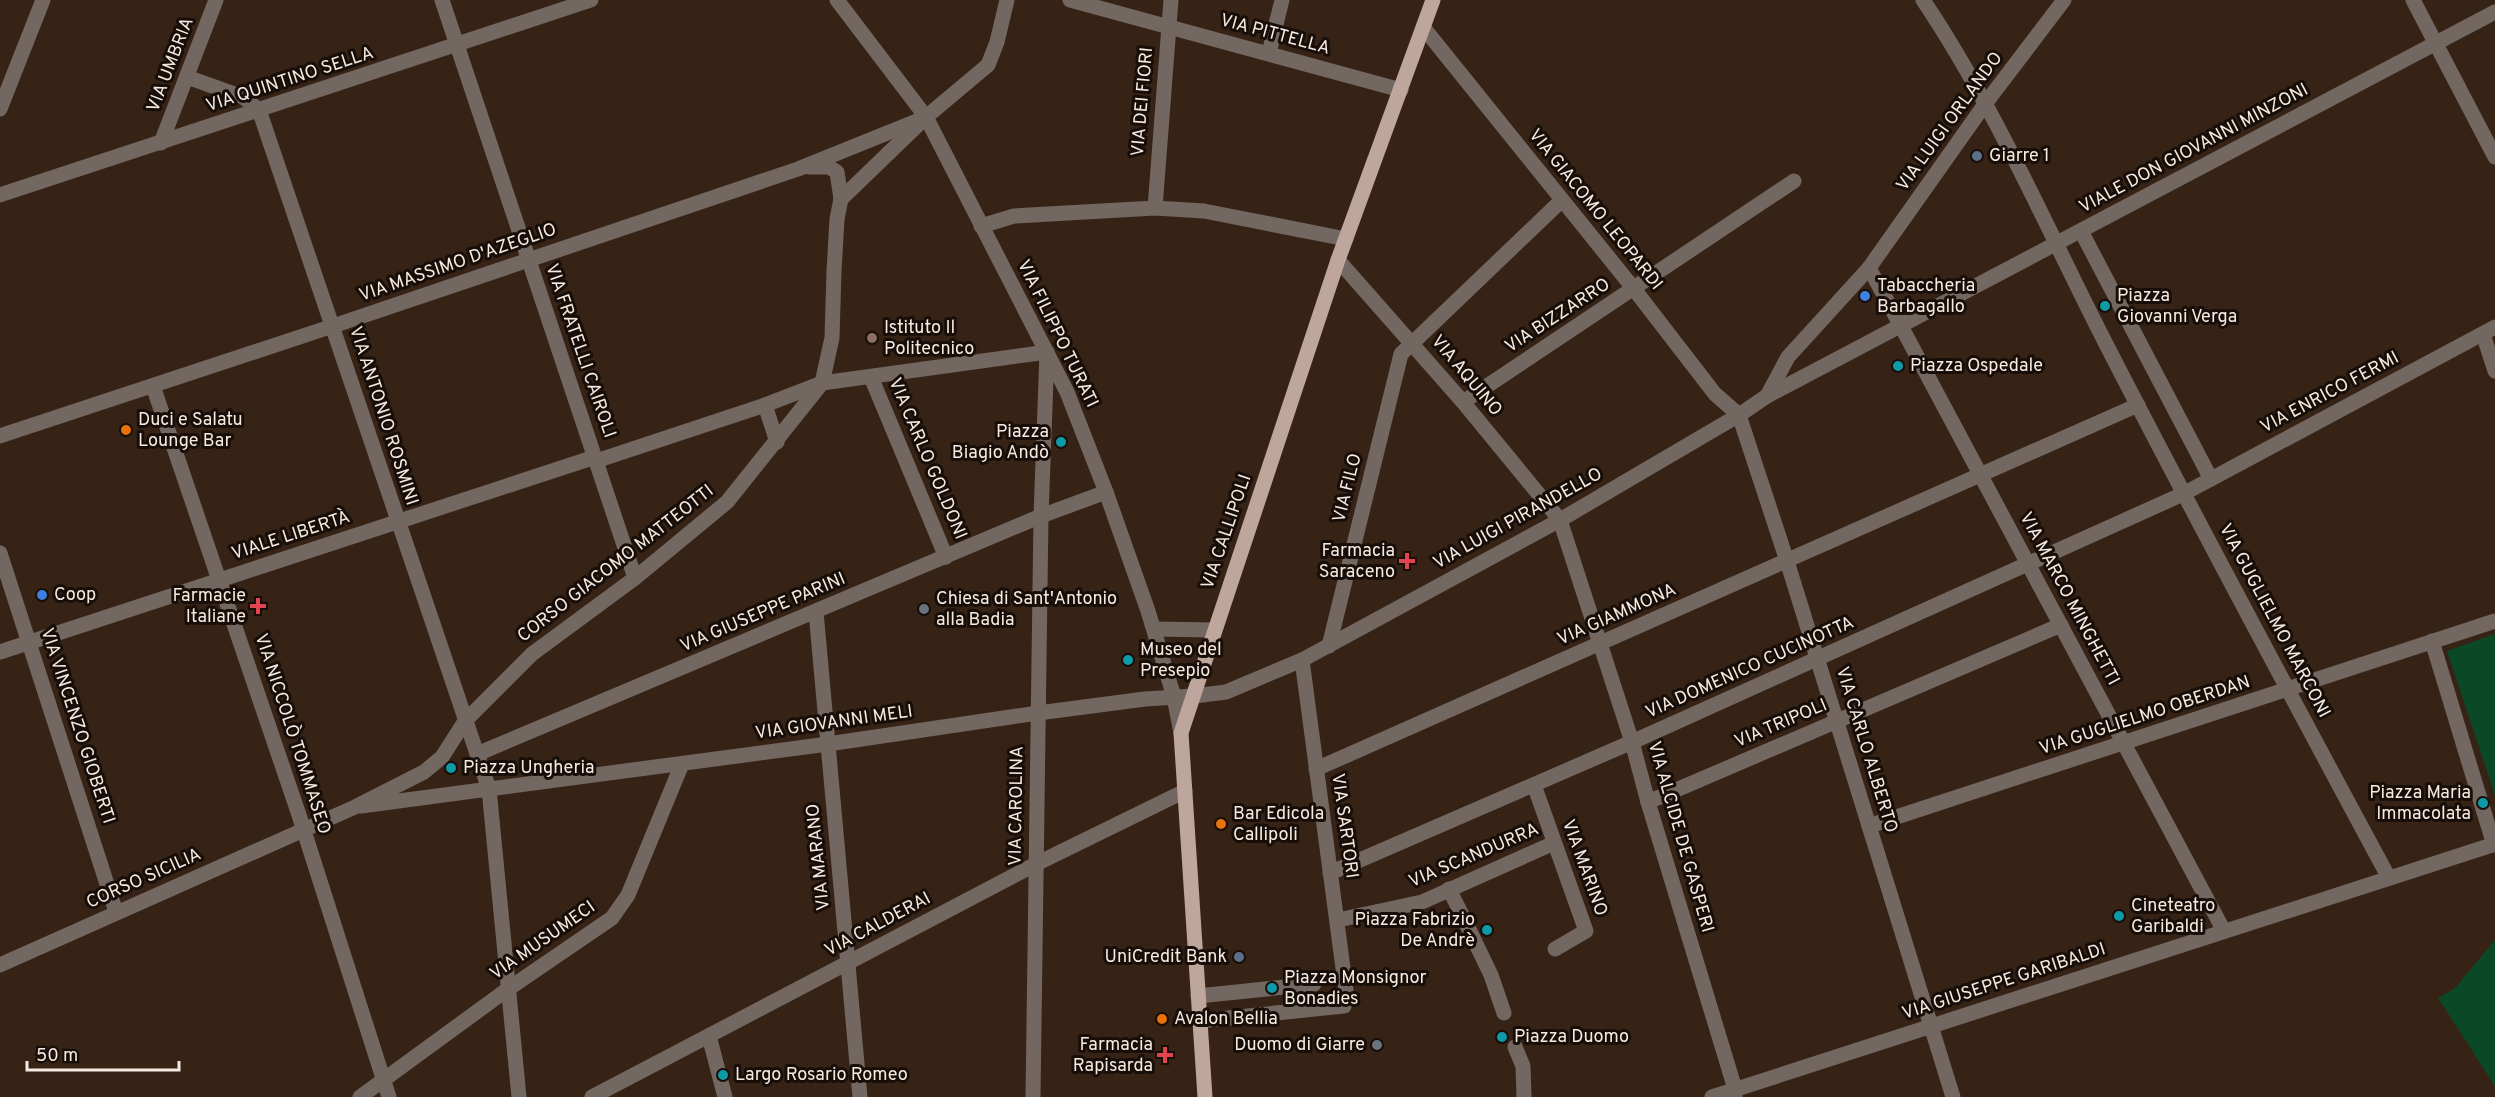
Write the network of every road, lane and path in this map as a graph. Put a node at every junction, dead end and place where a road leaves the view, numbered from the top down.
1 (43, 0) edge
2 (216, 0) edge
3 (442, 0) edge
4 (591, 0) edge
5 (837, 0) edge
6 (1007, 0) edge
7 (1070, 0) edge
8 (1171, 0) edge
9 (1282, 0) edge
10 (1433, 0) edge
11 (1923, 0) edge
12 (2064, 0) edge
13 (2413, 0) edge
14 (2495, 12) edge
15 (1169, 26) junction
16 (1423, 27) junction
17 (2436, 43) junction
18 (457, 44) junction
19 (1269, 53) junction
20 (187, 77) junction
21 (1401, 90) junction
22 (1985, 104) junction
23 (0, 109) edge
24 (259, 110) junction
25 (926, 117) junction
26 (161, 143) junction
27 (2495, 157) edge
28 (798, 169) junction
29 (1794, 181) dead end
30 (0, 195) edge
31 (841, 199) junction
32 (1562, 200) junction
33 (1155, 208) junction
34 (981, 226) junction
35 (2081, 231) junction
36 (1346, 239) junction
37 (2055, 245) junction
38 (528, 259) junction
39 (1338, 260) junction
40 (1869, 268) junction
41 (1634, 289) junction
42 (1906, 323) junction
43 (333, 326) junction
44 (2489, 331) edge
45 (1413, 344) junction
46 (1047, 352) junction
47 (1851, 352) joint
48 (2495, 371) edge
49 (871, 377) junction
50 (822, 383) junction
51 (153, 386) junction
52 (1767, 396) junction
53 (1463, 402) junction
54 (765, 405) junction
55 (2138, 405) junction
56 (1739, 415) junction
57 (0, 436) edge
58 (777, 442) junction
59 (596, 459) junction
60 (1981, 475) junction
61 (2211, 478) junction
62 (1106, 492) junction
63 (2183, 494) junction
64 (1041, 516) junction
65 (1560, 520) junction
66 (397, 521) junction
67 (0, 553) edge
68 (946, 556) junction
69 (1787, 561) junction
70 (2029, 565) junction
71 (635, 578) junction
72 (220, 580) junction
73 (816, 612) junction
74 (2495, 621) edge
75 (2061, 625) junction
76 (1154, 629) junction
77 (1214, 630) junction
78 (2432, 641) junction
79 (29, 642) junction
80 (1601, 643) junction
81 (1329, 646) junction
82 (0, 652) edge
83 (1818, 658) junction
84 (1302, 660) junction
85 (2288, 689) junction
86 (1194, 696) junction
87 (1174, 697) junction
88 (458, 700) junction
89 (483, 703) junction
90 (1038, 713) junction
91 (465, 722) junction
92 (1837, 722) junction
93 (1181, 733) junction
94 (1632, 742) junction
95 (2124, 743) junction
96 (828, 744) junction
97 (477, 754) junction
98 (682, 764) junction
99 (1316, 769) junction
100 (1534, 785) junction
101 (494, 789) junction
102 (1185, 791) junction
103 (1648, 802) junction
104 (355, 807) junction
105 (1869, 826) junction
106 (304, 830) junction
107 (1554, 843) junction
108 (2495, 844) edge
109 (1036, 864) junction
110 (1330, 873) junction
111 (2383, 880) junction
112 (1449, 889) junction
113 (116, 912) junction
114 (1338, 920) junction
115 (2224, 931) junction
116 (1555, 949) dead end
117 (849, 963) junction
118 (0, 965) edge
119 (1314, 984) dead end
120 (508, 989) junction
121 (1198, 996) junction
122 (1504, 1013) dead end
123 (1199, 1021) junction
124 (1931, 1026) junction
125 (709, 1036) junction
126 (1515, 1047) dead end
127 (384, 1080) junction
128 (1735, 1093) edge
129 (360, 1097) edge
130 (390, 1097) edge
131 (519, 1097) edge
132 (592, 1097) edge
133 (725, 1097) edge
134 (860, 1097) edge
135 (1033, 1097) edge
136 (1205, 1097) edge
137 (1524, 1097) edge
138 (1712, 1097) edge
139 (1953, 1097) edge

1 - 23 street
2 - 20 street, VIA UMBRIA
3 - 18 street, VIA FRATELLI CAIROLI
4 - 18 street, VIA QUINTINO SELLA
5 - 25 street, VIA FILIPPO TURATI
6 - 25 street
7 - 15 street, VIA PITTELLA
8 - 15 street, VIA DEI FIORI
9 - 19 street
10 - 16 main road, VIA CALLIPOLI
11 - 22 street
12 - 22 street, VIA LUIGI ORLANDO
13 - 17 street
14 - 17 street, VIALE DON GIOVANNI MINZONI
15 - 19 street, VIA PITTELLA
15 - 33 street, VIA DEI FIORI
16 - 21 main road, VIA CALLIPOLI
16 - 32 street, VIA GIACOMO LEOPARDI
17 - 27 street
17 - 35 street, VIALE DON GIOVANNI MINZONI
18 - 24 street, VIA QUINTINO SELLA
18 - 38 street, VIA FRATELLI CAIROLI
19 - 21 street, VIA PITTELLA
20 - 24 street
20 - 26 street, VIA UMBRIA
21 - 36 main road, VIA CALLIPOLI
22 - 37 street
22 - 40 street, VIA LUIGI ORLANDO
24 - 26 street, VIA QUINTINO SELLA
24 - 43 street, VIA ANTONIO ROSMINI
25 - 28 street, VIA MASSIMO D'AZEGLIO
25 - 31 street
25 - 34 street, VIA FILIPPO TURATI
26 - 30 street, VIA QUINTINO SELLA
28 - 31 street, CORSO GIACOMO MATTEOTTI
28 - 38 street, VIA MASSIMO D'AZEGLIO
29 - 41 street, VIA BIZZARRO
31 - 50 street, CORSO GIACOMO MATTEOTTI
32 - 41 street, VIA GIACOMO LEOPARDI
32 - 45 street, VIA FILO
33 - 34 street
33 - 36 street
34 - 46 street, VIA FILIPPO TURATI
35 - 37 street, VIALE DON GIOVANNI MINZONI
35 - 61 street
36 - 39 main road, VIA CALLIPOLI
37 - 42 street, VIALE DON GIOVANNI MINZONI
37 - 55 street, VIA GUGLIELMO MARCONI
38 - 43 street, VIA MASSIMO D'AZEGLIO
38 - 59 street, VIA FRATELLI CAIROLI
39 - 45 street, VIA AQUINO
39 - 77 main road, VIA CALLIPOLI
40 - 42 street, VIA MARCO MINGHETTI
40 - 52 street, VIA LUIGI ORLANDO
41 - 53 street, VIA BIZZARRO
41 - 56 street, VIA GIACOMO LEOPARDI
42 - 47 street, VIALE DON GIOVANNI MINZONI
42 - 60 street, VIA MARCO MINGHETTI
43 - 51 street, VIA MASSIMO D'AZEGLIO
43 - 66 street, VIA ANTONIO ROSMINI
44 - 48 street
44 - 61 street, VIA ENRICO FERMI
45 - 53 street, VIA AQUINO
45 - 81 street, VIA FILO
46 - 49 street, VIALE LIBERTÀ
46 - 62 street, VIA FILIPPO TURATI
46 - 64 street, VIA CAROLINA
47 - 52 street, VIA LUIGI PIRANDELLO
49 - 50 street, VIALE LIBERTÀ
49 - 68 street, VIA CARLO GOLDONI
50 - 54 street, VIALE LIBERTÀ
50 - 58 street, CORSO GIACOMO MATTEOTTI
51 - 57 street, VIA MASSIMO D'AZEGLIO
51 - 72 street, VIA NICCOLÒ TOMMASEO
52 - 56 street, VIA LUIGI PIRANDELLO
53 - 65 street, VIA AQUINO
54 - 58 street
54 - 59 street, VIALE LIBERTÀ
55 - 60 street
55 - 63 street, VIA GUGLIELMO MARCONI
56 - 65 street, VIA LUIGI PIRANDELLO
56 - 69 street, VIA CARLO ALBERTO
58 - 71 street, CORSO GIACOMO MATTEOTTI
59 - 66 street, VIALE LIBERTÀ
59 - 71 street, VIA FRATELLI CAIROLI
60 - 69 street, VIA GIAMMONA
60 - 70 street, VIA MARCO MINGHETTI
61 - 63 street, VIA ENRICO FERMI
62 - 64 street, VIA GIUSEPPE PARINI
62 - 76 street, VIA FILIPPO TURATI
63 - 70 street, VIA DOMENICO CUCINOTTA
63 - 85 street, VIA GUGLIELMO MARCONI
64 - 68 street, VIA GIUSEPPE PARINI
64 - 90 street, VIA CAROLINA
65 - 80 street, VIA ALCIDE DE GASPERI
65 - 81 street, VIA LUIGI PIRANDELLO
66 - 72 street, VIALE LIBERTÀ
66 - 88 street, VIA ANTONIO ROSMINI
67 - 79 street, VIA VINCENZO GIOBERTI
68 - 73 street, VIA GIUSEPPE PARINI
69 - 80 street, VIA GIAMMONA
69 - 83 street, VIA CARLO ALBERTO
70 - 75 street, VIA MARCO MINGHETTI
70 - 83 street, VIA DOMENICO CUCINOTTA
71 - 89 street, CORSO GIACOMO MATTEOTTI
72 - 79 street, VIALE LIBERTÀ
72 - 106 street, VIA NICCOLÒ TOMMASEO
73 - 96 street, VIA MARANO
73 - 97 street, VIA GIUSEPPE PARINI
74 - 78 street, VIA GUGLIELMO OBERDAN
75 - 92 street, VIA TRIPOLI
75 - 95 street, VIA MARCO MINGHETTI
76 - 77 street
76 - 87 street, VIA FILIPPO TURATI
77 - 86 main road, VIA CALLIPOLI
78 - 85 street, VIA GUGLIELMO OBERDAN
78 - 108 street
79 - 82 street, VIALE LIBERTÀ
79 - 113 street, VIA VINCENZO GIOBERTI
80 - 94 street, VIA ALCIDE DE GASPERI
80 - 99 street, VIA GIAMMONA
81 - 84 street, VIA LUIGI PIRANDELLO
83 - 92 street, VIA CARLO ALBERTO
83 - 94 street, VIA DOMENICO CUCINOTTA
84 - 86 street, VIA LUIGI PIRANDELLO
84 - 99 street, VIA SARTORI
85 - 95 street, VIA GUGLIELMO OBERDAN
85 - 111 street, VIA GUGLIELMO MARCONI
86 - 87 street, VIA LUIGI PIRANDELLO
86 - 93 main road, VIA CALLIPOLI
87 - 90 street, VIA GIOVANNI MELI
87 - 93 street, VIA FILIPPO TURATI
88 - 89 street
88 - 91 street, VIA ANTONIO ROSMINI
89 - 91 street, CORSO GIACOMO MATTEOTTI
90 - 96 street, VIA GIOVANNI MELI
90 - 109 street, VIA CAROLINA
91 - 97 street, VIA ANTONIO ROSMINI
91 - 104 street, CORSO GIACOMO MATTEOTTI
92 - 103 street, VIA TRIPOLI
92 - 105 street, VIA CARLO ALBERTO
93 - 102 main road, VIA CALLIPOLI
94 - 100 street, VIA DOMENICO CUCINOTTA
94 - 103 street, VIA ALCIDE DE GASPERI
95 - 105 street, VIA GUGLIELMO OBERDAN
95 - 115 street, VIA MARCO MINGHETTI
96 - 98 street, VIA GIOVANNI MELI
96 - 117 street, VIA MARANO
97 - 101 street, VIA ANTONIO ROSMINI
98 - 101 street, VIA GIOVANNI MELI
98 - 120 street, VIA MUSUMECI
99 - 110 street, VIA SARTORI
100 - 107 street, VIA MARINO
100 - 110 street, VIA DOMENICO CUCINOTTA
101 - 104 street, VIA GIOVANNI MELI
101 - 120 street, VIA ANTONIO ROSMINI
102 - 109 street, VIA CALDERAI
102 - 121 main road, VIA CALLIPOLI
103 - 128 street, VIA ALCIDE DE GASPERI
104 - 106 street, CORSO SICILIA
105 - 124 street, VIA CARLO ALBERTO
106 - 113 street, CORSO SICILIA
106 - 127 street, VIA NICCOLÒ TOMMASEO
107 - 112 street, VIA SCANDURRA
107 - 116 street, VIA MARINO
108 - 111 street, VIA GIUSEPPE GARIBALDI
109 - 117 street, VIA CALDERAI
109 - 135 street, VIA CAROLINA
110 - 114 street, VIA SARTORI
111 - 115 street, VIA GIUSEPPE GARIBALDI
112 - 114 street, VIA SCANDURRA
112 - 122 street
113 - 118 street, CORSO SICILIA
114 - 123 street, VIA SARTORI
115 - 124 street, VIA GIUSEPPE GARIBALDI
117 - 125 street, VIA CALDERAI
117 - 134 street, VIA MARANO
119 - 121 street
120 - 127 street, VIA MUSUMECI
120 - 131 street, VIA ANTONIO ROSMINI
121 - 123 main road, VIA CALLIPOLI
123 - 136 main road, VIA CALLIPOLI
124 - 128 street, VIA GIUSEPPE GARIBALDI
124 - 139 street, VIA CARLO ALBERTO
125 - 132 street, VIA CALDERAI
125 - 133 street
126 - 137 street
127 - 129 street, VIA MUSUMECI
127 - 130 street, VIA NICCOLÒ TOMMASEO
128 - 138 street, VIA GIUSEPPE GARIBALDI

